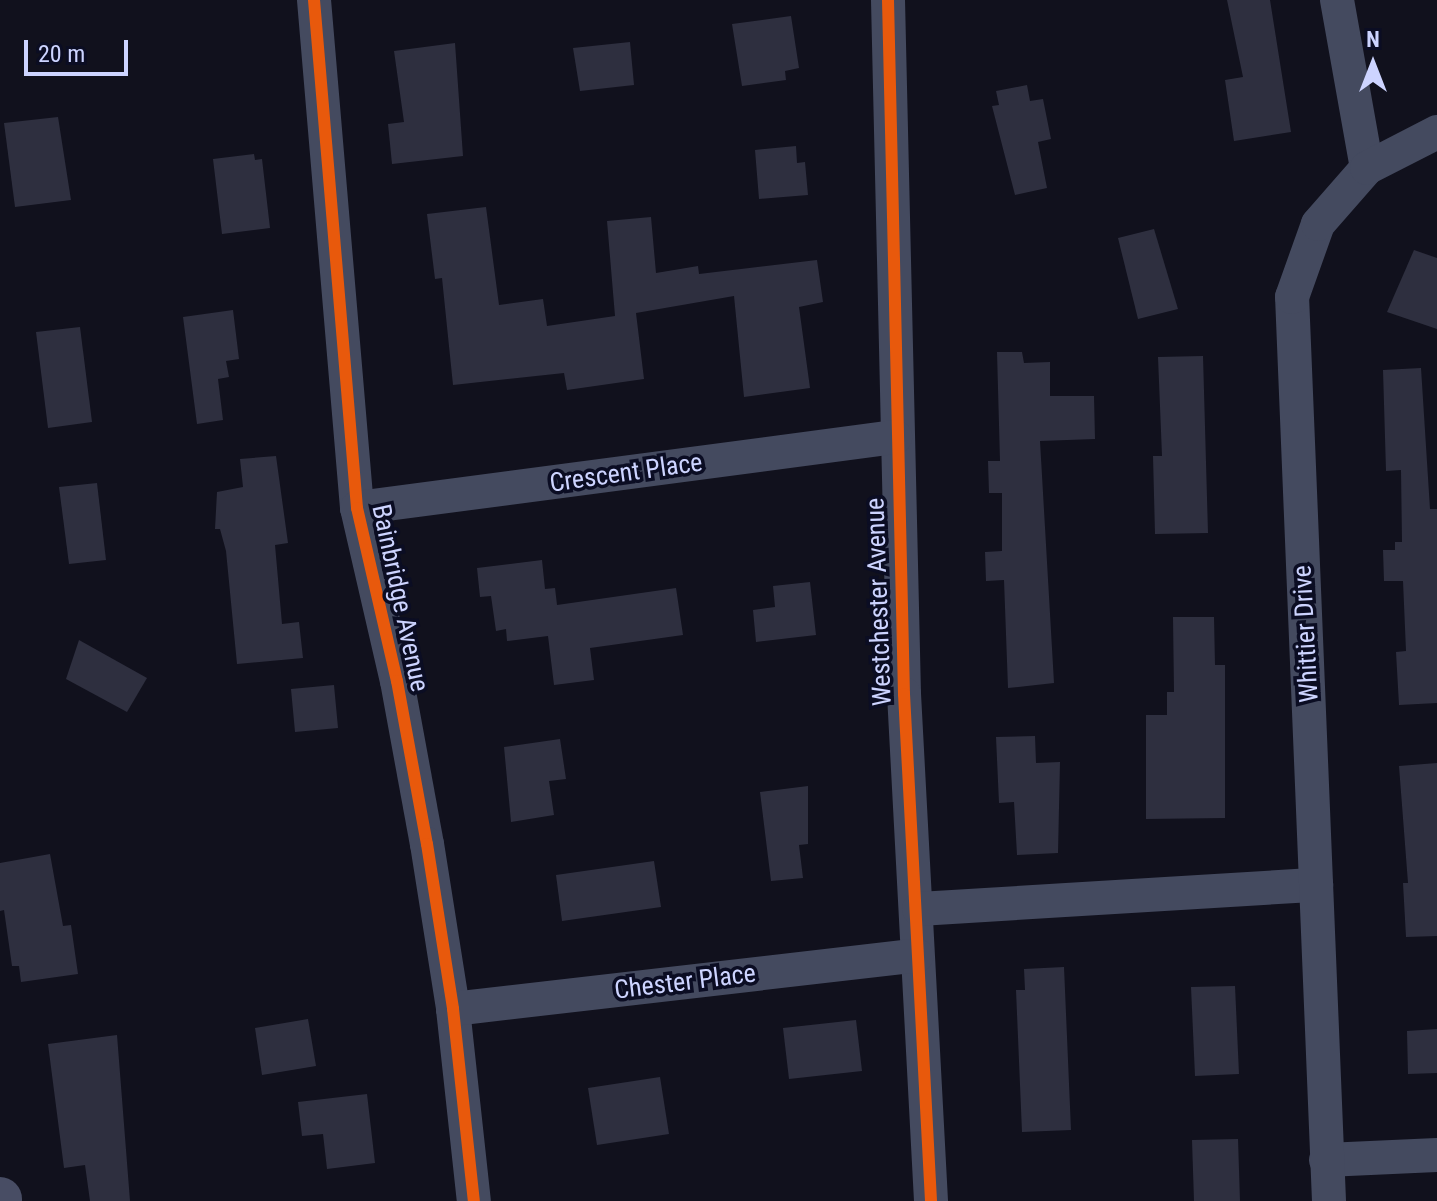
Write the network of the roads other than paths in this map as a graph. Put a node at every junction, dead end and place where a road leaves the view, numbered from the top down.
1 (888, 0) edge
2 (1337, 0) edge
3 (317, 1) edge
4 (1437, 132) edge
5 (1367, 168) junction
6 (895, 437) junction
7 (357, 508) junction
8 (1316, 885) junction
9 (919, 909) junction
10 (917, 955) junction
11 (453, 1009) junction
12 (1437, 1155) edge
13 (1326, 1160) junction
14 (474, 1201) edge
15 (931, 1201) edge
16 (1329, 1201) edge

1 - 6 street, Westchester Avenue
2 - 5 street
3 - 7 street, Bainbridge Avenue
4 - 5 street, Whittier Drive
5 - 8 street, Whittier Drive
6 - 7 street, Crescent Place
6 - 9 street, Westchester Avenue
7 - 11 street, Bainbridge Avenue
8 - 9 street
8 - 13 street, Whittier Drive
9 - 10 street, Westchester Avenue
10 - 11 street, Chester Place
10 - 15 street, Westchester Avenue
11 - 14 street, Bainbridge Avenue
12 - 13 street
13 - 16 street, Whittier Drive

